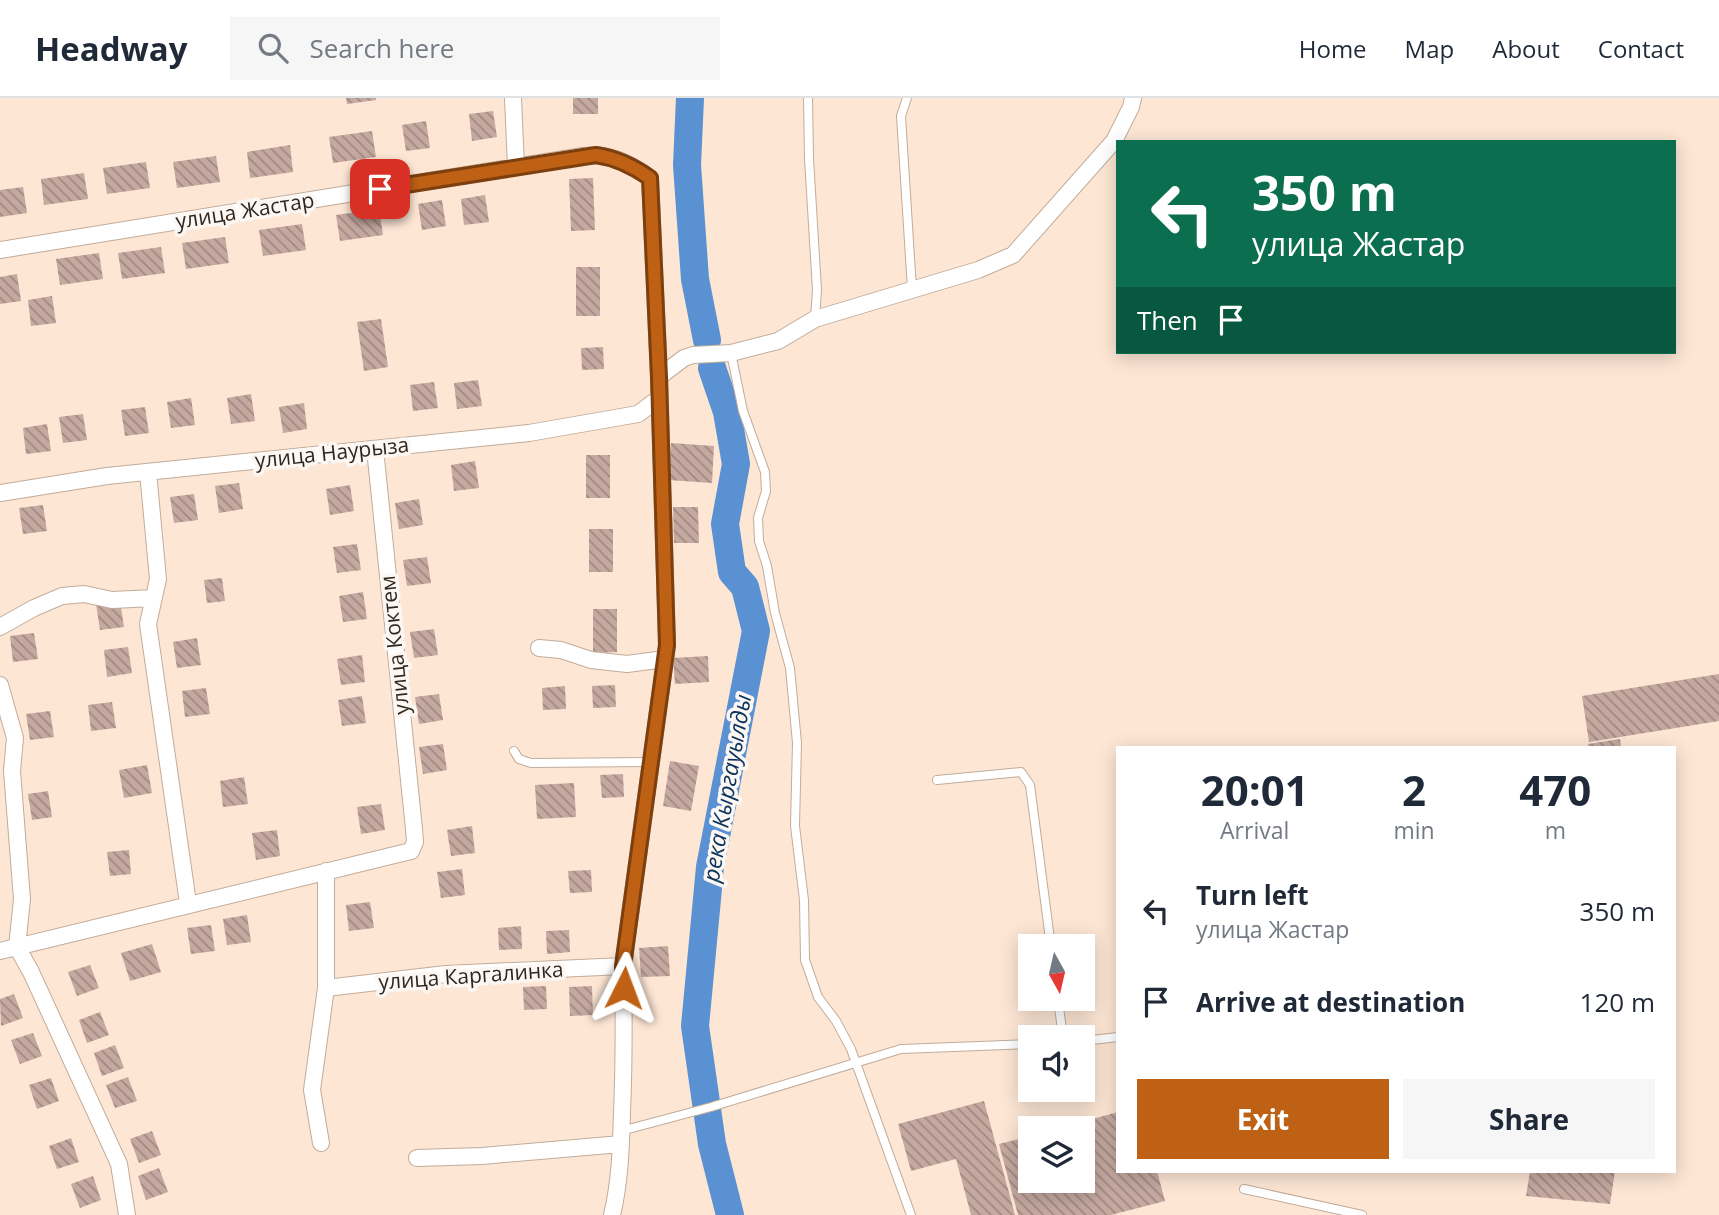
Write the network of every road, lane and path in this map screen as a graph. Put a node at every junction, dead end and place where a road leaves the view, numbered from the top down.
1 (513, 98) edge
2 (807, 98) edge
3 (907, 98) edge
4 (1133, 98) edge
5 (516, 167) junction
6 (0, 250) edge
7 (912, 289) junction
8 (815, 319) junction
9 (731, 353) junction
10 (659, 377) junction
11 (658, 400) junction
12 (374, 449) junction
13 (148, 472) junction
14 (0, 493) edge
15 (154, 598) junction
16 (0, 627) edge
17 (540, 648) dead end
18 (664, 659) junction
19 (0, 685) edge
20 (514, 751) dead end
21 (650, 762) junction
22 (6, 772) edge
23 (937, 780) dead end
24 (326, 871) junction
25 (188, 903) junction
26 (1049, 934) edge
27 (17, 947) junction
28 (0, 951) edge
29 (623, 966) junction
30 (326, 988) junction
31 (1116, 1037) edge
32 (1095, 1040) edge
33 (1018, 1044) edge
34 (856, 1062) junction
35 (621, 1137) junction
36 (321, 1143) dead end
37 (417, 1158) dead end
38 (1244, 1189) dead end
39 (127, 1215) edge
40 (612, 1215) edge
41 (911, 1215) edge
42 (1362, 1215) edge

1 - 5 street
2 - 8 lane
3 - 7 lane
4 - 7 street
5 - 6 street, улица Жастар
5 - 10 street, улица Жастар
7 - 8 street
8 - 9 street
9 - 10 street
9 - 34 lane
10 - 11 street
11 - 12 street, улица Наурыза
11 - 18 street
12 - 13 street, улица Наурыза
12 - 24 street, улица Коктем
13 - 14 street, улица Наурыза
13 - 15 street
15 - 16 street
15 - 25 street
17 - 18 street
18 - 21 street
19 - 22 street
20 - 21 lane
21 - 29 street
22 - 27 street
23 - 26 lane
24 - 25 street
24 - 30 street
25 - 27 street
27 - 28 street
27 - 39 street
29 - 30 street, улица Каргалинка
29 - 35 street
30 - 36 street
31 - 32 lane
33 - 34 lane
34 - 35 lane
34 - 41 lane
35 - 37 street
35 - 40 street
38 - 42 lane

